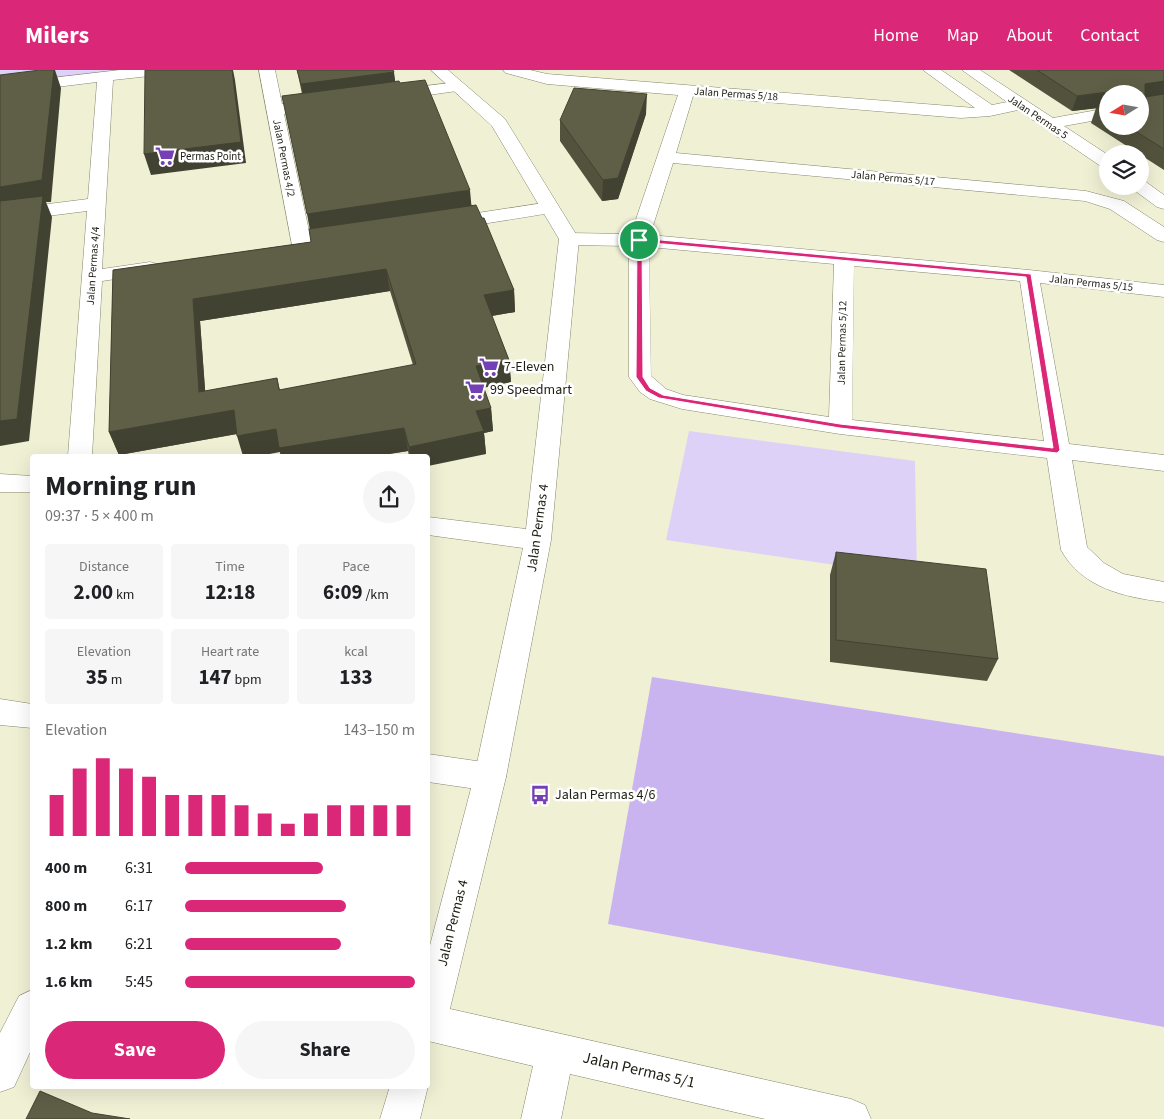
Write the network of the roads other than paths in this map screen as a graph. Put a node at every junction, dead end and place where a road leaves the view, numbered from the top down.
1 (158, 70) edge
2 (267, 70) edge
3 (439, 70) edge
4 (511, 70) edge
5 (932, 70) edge
6 (970, 70) edge
7 (105, 76) junction
8 (458, 87) junction
9 (0, 89) edge
10 (687, 91) junction
11 (377, 97) edge
12 (340, 102) edge
13 (1018, 105) junction
14 (275, 110) junction
15 (990, 111) junction
16 (1099, 114) edge
17 (1048, 124) junction
18 (667, 157) junction
19 (1099, 157) edge
20 (1149, 192) edge
21 (1164, 203) edge
22 (96, 204) junction
23 (550, 208) junction
24 (0, 216) edge
25 (427, 226) edge
26 (1164, 236) edge
27 (569, 238) junction
28 (639, 240) junction
29 (321, 242) edge
30 (844, 259) junction
31 (166, 265) edge
32 (92, 276) junction
33 (1029, 276) junction
34 (1164, 291) edge
35 (840, 426) junction
36 (1057, 450) junction
37 (80, 454) edge
38 (1164, 463) edge
39 (0, 483) edge
40 (30, 484) edge
41 (430, 526) edge
42 (538, 540) junction
43 (1164, 592) edge
44 (0, 712) edge
45 (30, 716) edge
46 (430, 768) edge
47 (490, 777) junction
48 (30, 1013) edge
49 (430, 1014) edge
50 (430, 1022) edge
51 (555, 1050) junction
52 (0, 1073) edge
53 (408, 1089) edge
54 (400, 1119) edge
55 (541, 1119) edge
56 (849, 1119) edge

1 - 7 street
2 - 14 street, Jalan Permas 4/2
3 - 8 street
4 - 10 street, Jalan Permas 5/18
5 - 15 street
6 - 13 street, Jalan Permas 5
7 - 9 street
7 - 22 street, Jalan Permas 4/4
8 - 11 street
8 - 23 street
10 - 15 street, Jalan Permas 5/18
10 - 18 street
12 - 14 street
13 - 15 street, Jalan Permas 5/18
13 - 17 street, Jalan Permas 5
14 - 29 street, Jalan Permas 4/2
16 - 17 street
17 - 19 street, Jalan Permas 5
18 - 26 street, Jalan Permas 5/17
18 - 28 street
20 - 21 street
22 - 24 street
22 - 32 street, Jalan Permas 4/4
23 - 25 street
23 - 27 street
27 - 28 street, Jalan Permas 5/15
27 - 42 street, Jalan Permas 4
28 - 30 street, Jalan Permas 5/15
28 - 35 street
30 - 33 street, Jalan Permas 5/15
30 - 35 street, Jalan Permas 5/12
31 - 32 street
32 - 37 street, Jalan Permas 4/4
33 - 34 street, Jalan Permas 5/15
33 - 36 street
35 - 36 street
36 - 38 street
36 - 43 street
39 - 40 street
41 - 42 street
42 - 47 street, Jalan Permas 4
44 - 45 street
46 - 47 street
47 - 49 street, Jalan Permas 4
48 - 52 street
50 - 51 street, Jalan Permas 5/1
51 - 55 street
51 - 56 street, Jalan Permas 5/1
53 - 54 street

